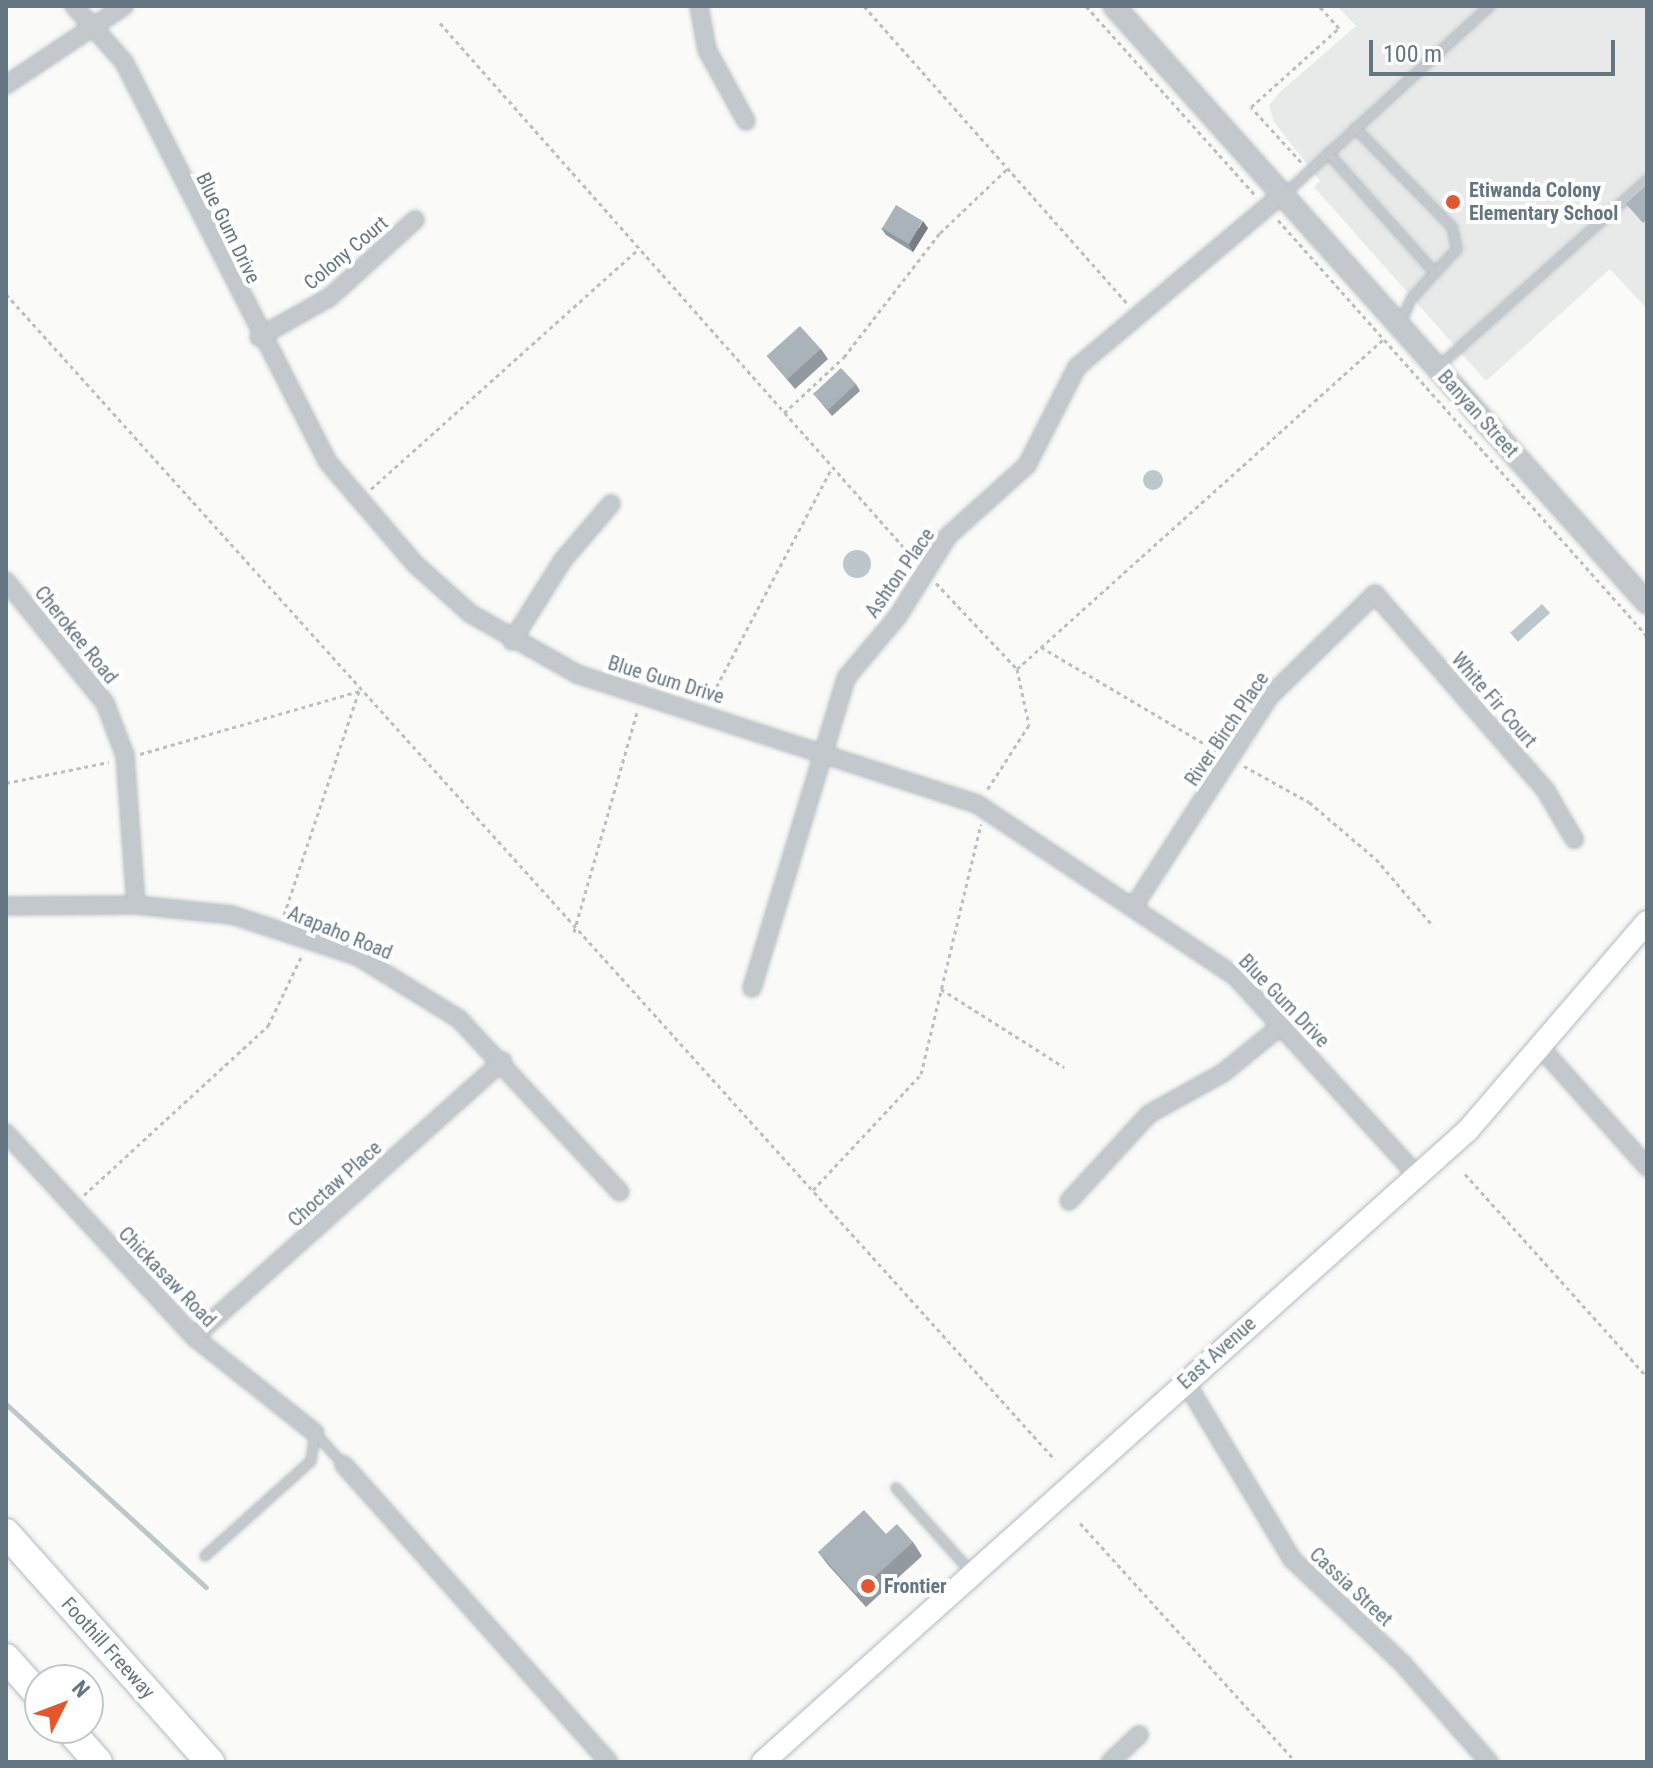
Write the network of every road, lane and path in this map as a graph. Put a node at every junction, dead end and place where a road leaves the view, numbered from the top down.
1 (74, 6) edge
2 (93, 6) edge
3 (124, 6) edge
4 (699, 6) edge
5 (864, 6) edge
6 (1086, 6) edge
7 (1114, 6) edge
8 (1319, 6) edge
9 (1490, 6) edge
10 (440, 23) dead end
11 (97, 24) junction
12 (6, 85) edge
13 (746, 121) dead end
14 (1355, 128) junction
15 (1328, 153) junction
16 (1008, 168) junction
17 (1308, 171) junction
18 (1647, 180) edge
19 (1278, 198) junction
20 (415, 220) dead end
21 (638, 250) junction
22 (1435, 273) junction
23 (6, 294) edge
24 (1138, 315) junction
25 (1392, 333) junction
26 (259, 337) junction
27 (1437, 369) junction
28 (784, 413) junction
29 (832, 468) junction
30 (360, 500) junction
31 (611, 504) dead end
32 (926, 572) junction
33 (6, 581) edge
34 (1375, 594) joint
35 (1647, 603) edge
36 (1647, 636) edge
37 (512, 641) junction
38 (1041, 647) junction
39 (1017, 669) junction
40 (359, 691) junction
41 (641, 694) junction
42 (703, 712) junction
43 (823, 749) junction
44 (126, 758) junction
45 (1229, 758) junction
46 (6, 783) edge
47 (981, 807) junction
48 (1574, 839) dead end
49 (136, 905) junction
50 (6, 906) edge
51 (1134, 906) junction
52 (1647, 922) edge
53 (1433, 926) dead end
54 (279, 929) junction
55 (574, 932) junction
56 (308, 937) junction
57 (752, 988) dead end
58 (941, 989) junction
59 (1282, 1025) junction
60 (1542, 1049) junction
61 (503, 1061) junction
62 (1064, 1067) dead end
63 (6, 1133) edge
64 (1647, 1167) edge
65 (1465, 1174) dead end
66 (1417, 1175) junction
67 (813, 1190) junction
68 (620, 1192) dead end
69 (1069, 1201) dead end
70 (73, 1205) junction
71 (194, 1337) junction
72 (1647, 1377) edge
73 (1185, 1381) junction
74 (315, 1433) junction
75 (1055, 1460) dead end
76 (344, 1465) joint
77 (896, 1488) dead end
78 (1080, 1523) dead end
79 (6, 1533) edge
80 (205, 1556) dead end
81 (972, 1573) junction
82 (6, 1658) edge
83 (24, 1678) edge
84 (1139, 1735) dead end
85 (82, 1744) edge
86 (98, 1762) edge
87 (210, 1762) edge
88 (609, 1762) edge
89 (763, 1762) edge
90 (1110, 1762) edge
91 (1296, 1762) edge
92 (1489, 1762) edge

1 - 11 street, Blue Gum Drive
2 - 11 street, Blue Gum Drive
3 - 11 street
4 - 13 street
5 - 16 path
6 - 19 path
7 - 19 street, Banyan Street
8 - 17 path
9 - 14 lane
10 - 21 path
11 - 12 street
11 - 26 street, Blue Gum Drive
14 - 15 lane
14 - 22 lane
15 - 17 lane
15 - 22 lane
16 - 24 path
16 - 28 path
17 - 19 lane
18 - 27 lane
19 - 24 street, Ashton Place
19 - 25 path
19 - 25 street, Banyan Street
20 - 26 street, Colony Court
21 - 28 path
21 - 30 path
22 - 25 lane
23 - 40 path
24 - 32 street, Ashton Place
25 - 27 street, Banyan Street
25 - 36 path
25 - 38 path
26 - 30 street, Blue Gum Drive
27 - 35 street, Banyan Street
28 - 29 path
29 - 32 path
29 - 42 path
30 - 37 street, Blue Gum Drive
31 - 37 street
32 - 39 path
32 - 43 street, Ashton Place
33 - 44 street, Cherokee Road
34 - 45 street, River Birch Place
34 - 48 street, White Fir Court
37 - 41 street, Blue Gum Drive
38 - 39 path
38 - 45 path
39 - 47 path
40 - 44 path
40 - 54 path
40 - 55 path
41 - 42 street, Blue Gum Drive
41 - 55 path
42 - 43 street, Blue Gum Drive
43 - 47 street, Blue Gum Drive
43 - 57 street, Ashton Place
44 - 46 path
44 - 49 street, Cherokee Road
45 - 51 street, River Birch Place
45 - 53 path
47 - 51 street, Blue Gum Drive
47 - 58 path
49 - 50 street, Arapaho Road
49 - 54 street, Arapaho Road
51 - 59 street, Blue Gum Drive
52 - 60 main road, East Avenue
54 - 56 street, Arapaho Road
55 - 67 path
56 - 61 street, Arapaho Road
56 - 70 path
58 - 62 path
58 - 67 path
59 - 66 street, Blue Gum Drive
59 - 69 street
60 - 64 street
60 - 66 main road, East Avenue
61 - 68 street, Arapaho Road
61 - 71 street, Choctaw Place
63 - 70 street, Chickasaw Road
65 - 72 path
66 - 73 main road, East Avenue
67 - 75 path
70 - 71 street, Chickasaw Road
71 - 74 street, Chickasaw Road
73 - 81 main road, East Avenue
73 - 92 street, Cassia Street
74 - 76 lane
74 - 80 lane
76 - 88 street
77 - 81 lane
78 - 91 path
79 - 87 highway, Foothill Freeway
81 - 89 main road, East Avenue
82 - 83 highway
84 - 90 street
85 - 86 highway

